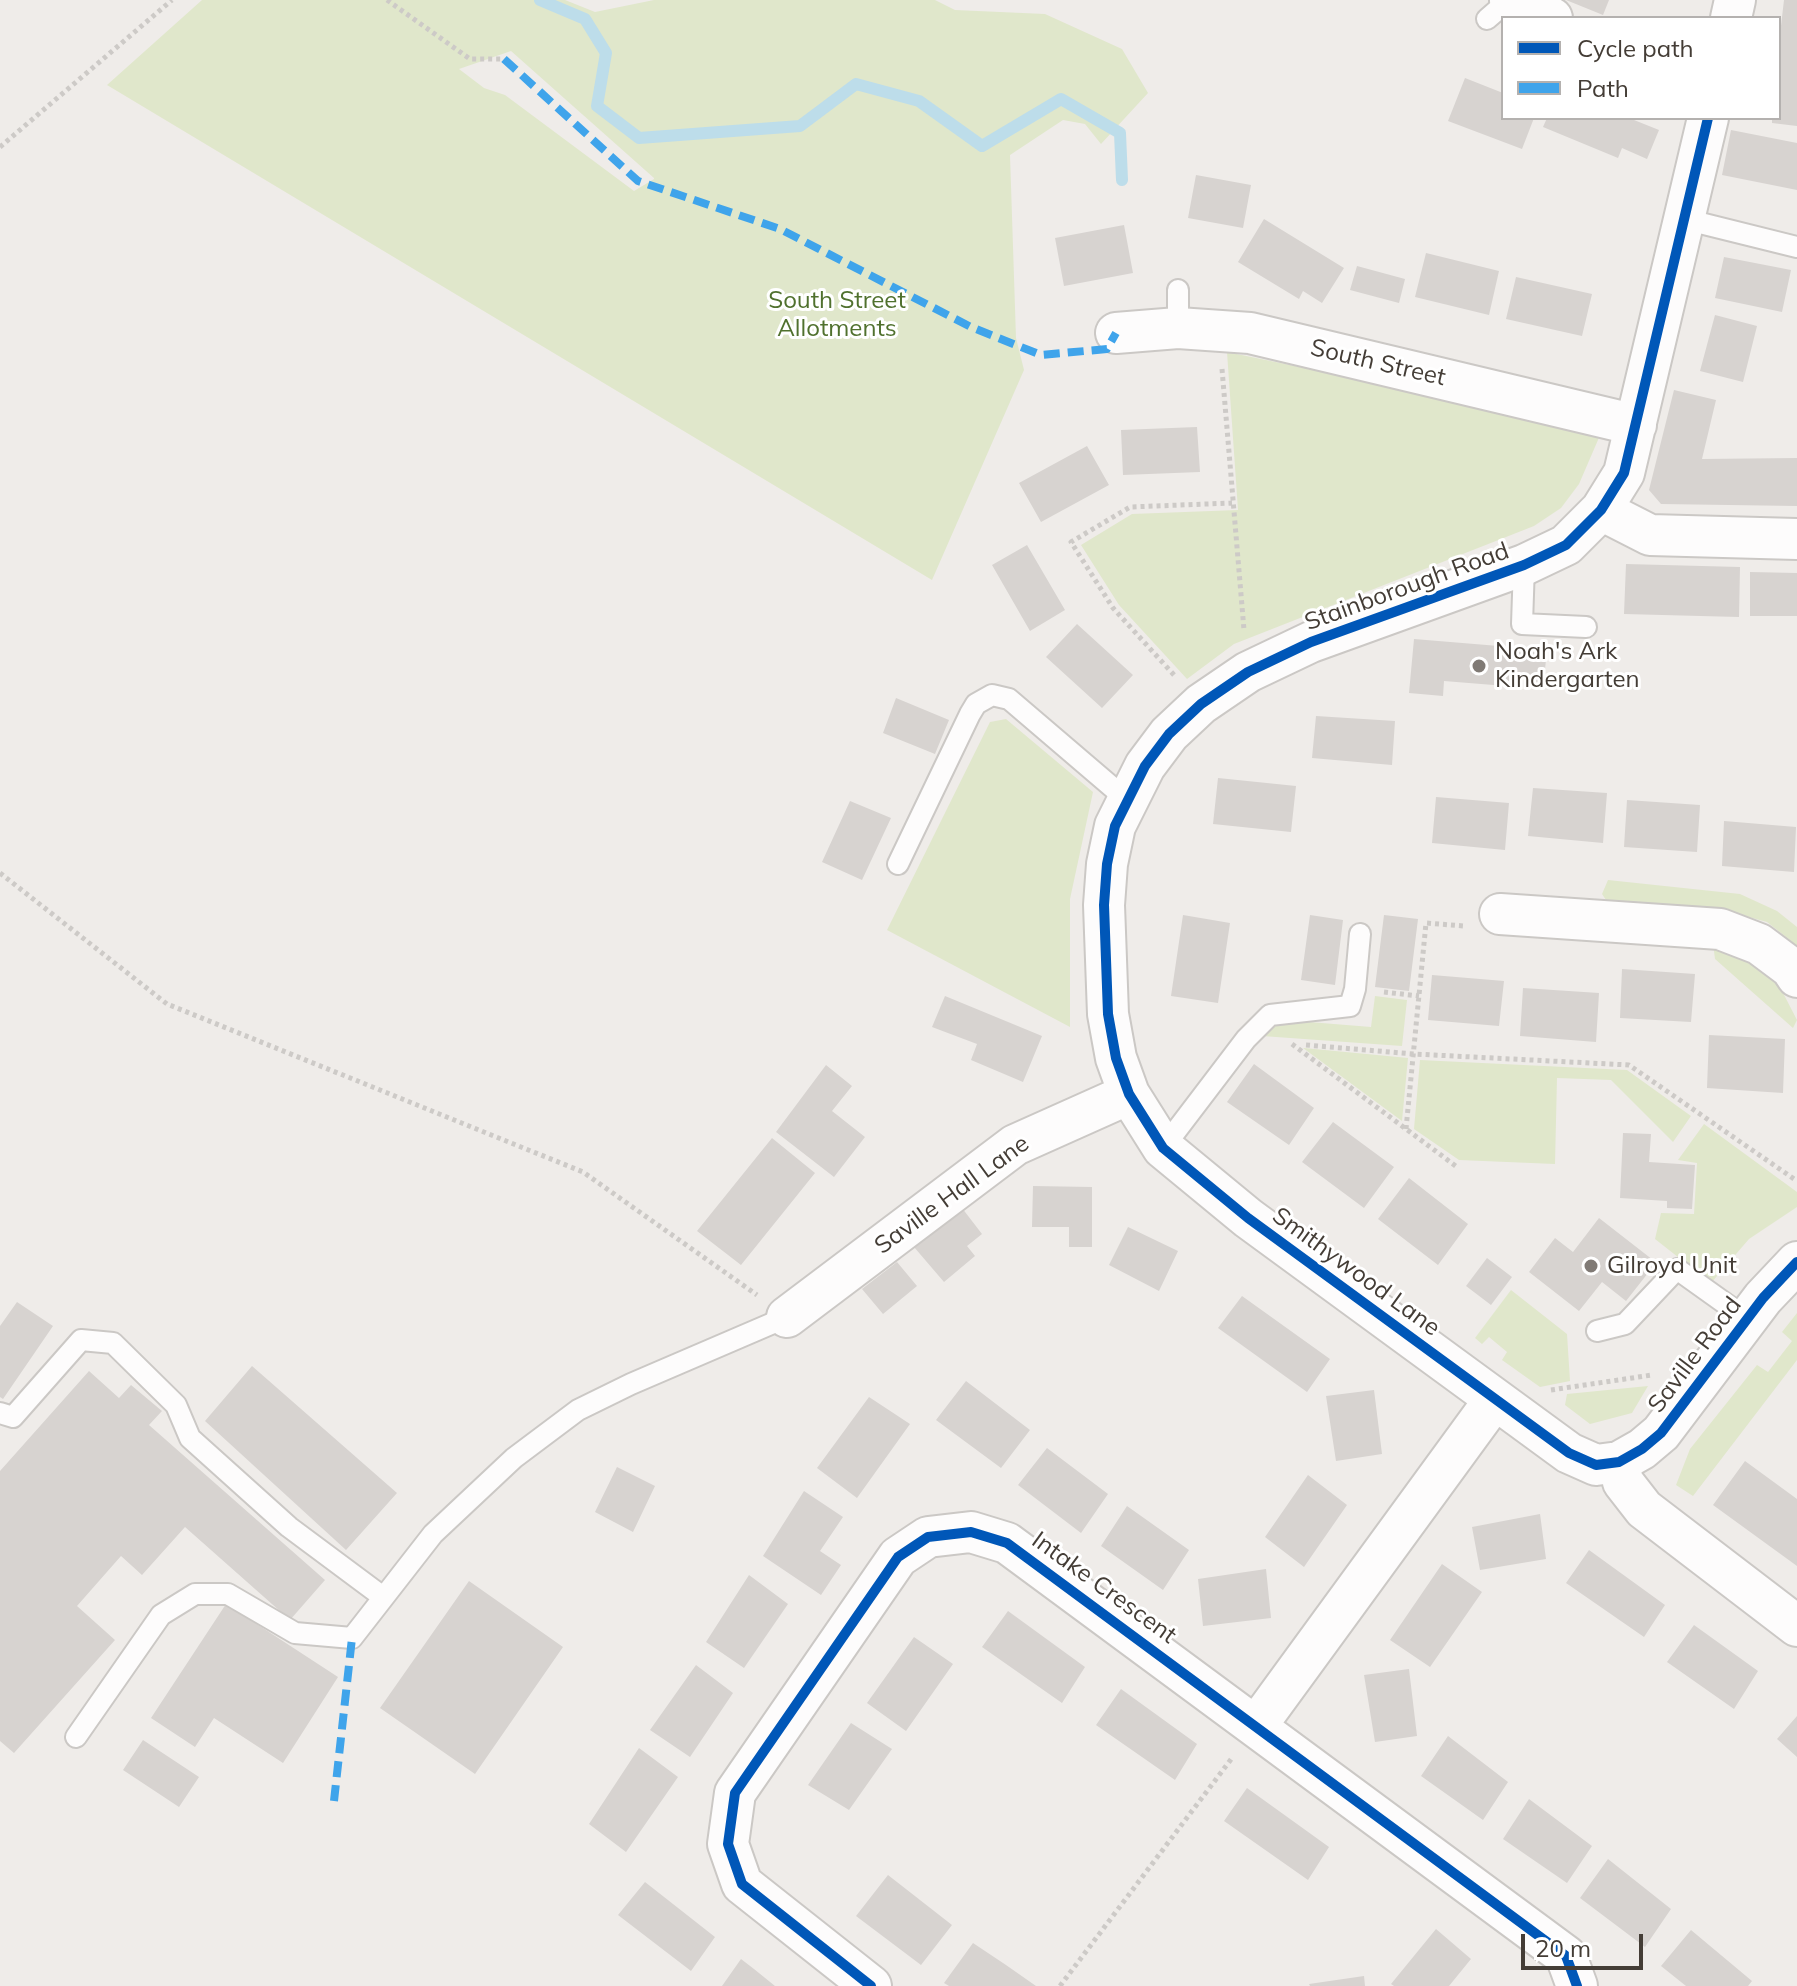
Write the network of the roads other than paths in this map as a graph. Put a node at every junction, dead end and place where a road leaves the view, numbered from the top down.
1 (1502, 7) edge
2 (1543, 16) edge
3 (1708, 120) edge
4 (1684, 219) junction
5 (1797, 247) edge
6 (1116, 333) dead end
7 (1636, 425) junction
8 (1601, 510) junction
9 (1797, 539) edge
10 (1524, 565) junction
11 (1586, 627) dead end
12 (1126, 799) junction
13 (898, 864) dead end
14 (1500, 914) road end
15 (1360, 934) dead end
16 (1797, 977) edge
17 (1122, 1076) junction
18 (1163, 1148) junction
19 (1797, 1262) edge
20 (787, 1317) joint
21 (1747, 1319) junction
22 (1597, 1331) dead end
23 (1495, 1399) junction
24 (0, 1413) edge
25 (1619, 1462) junction
26 (383, 1597) junction
27 (1797, 1626) edge
28 (1257, 1725) junction
29 (76, 1737) dead end
30 (871, 1986) edge
31 (1577, 1986) edge

1 - 2 street
3 - 4 street, Stainborough Road
4 - 5 lane
4 - 7 street, Stainborough Road
6 - 7 street, South Street
7 - 8 street, Stainborough Road
8 - 9 street
8 - 10 street, Stainborough Road
10 - 11 lane
10 - 12 street, Stainborough Road
12 - 13 lane
12 - 17 street, Stainborough Road
14 - 16 street
15 - 18 lane
17 - 18 street, Smithywood Lane
17 - 20 street, Saville Hall Lane
18 - 23 street, Smithywood Lane
19 - 21 street, Saville Road
20 - 26 lane
21 - 22 lane
21 - 25 street, Saville Road
23 - 25 street, Smithywood Lane
23 - 28 street
24 - 26 lane
25 - 27 street
26 - 29 lane
28 - 30 street, Intake Crescent
28 - 31 street, Intake Crescent

